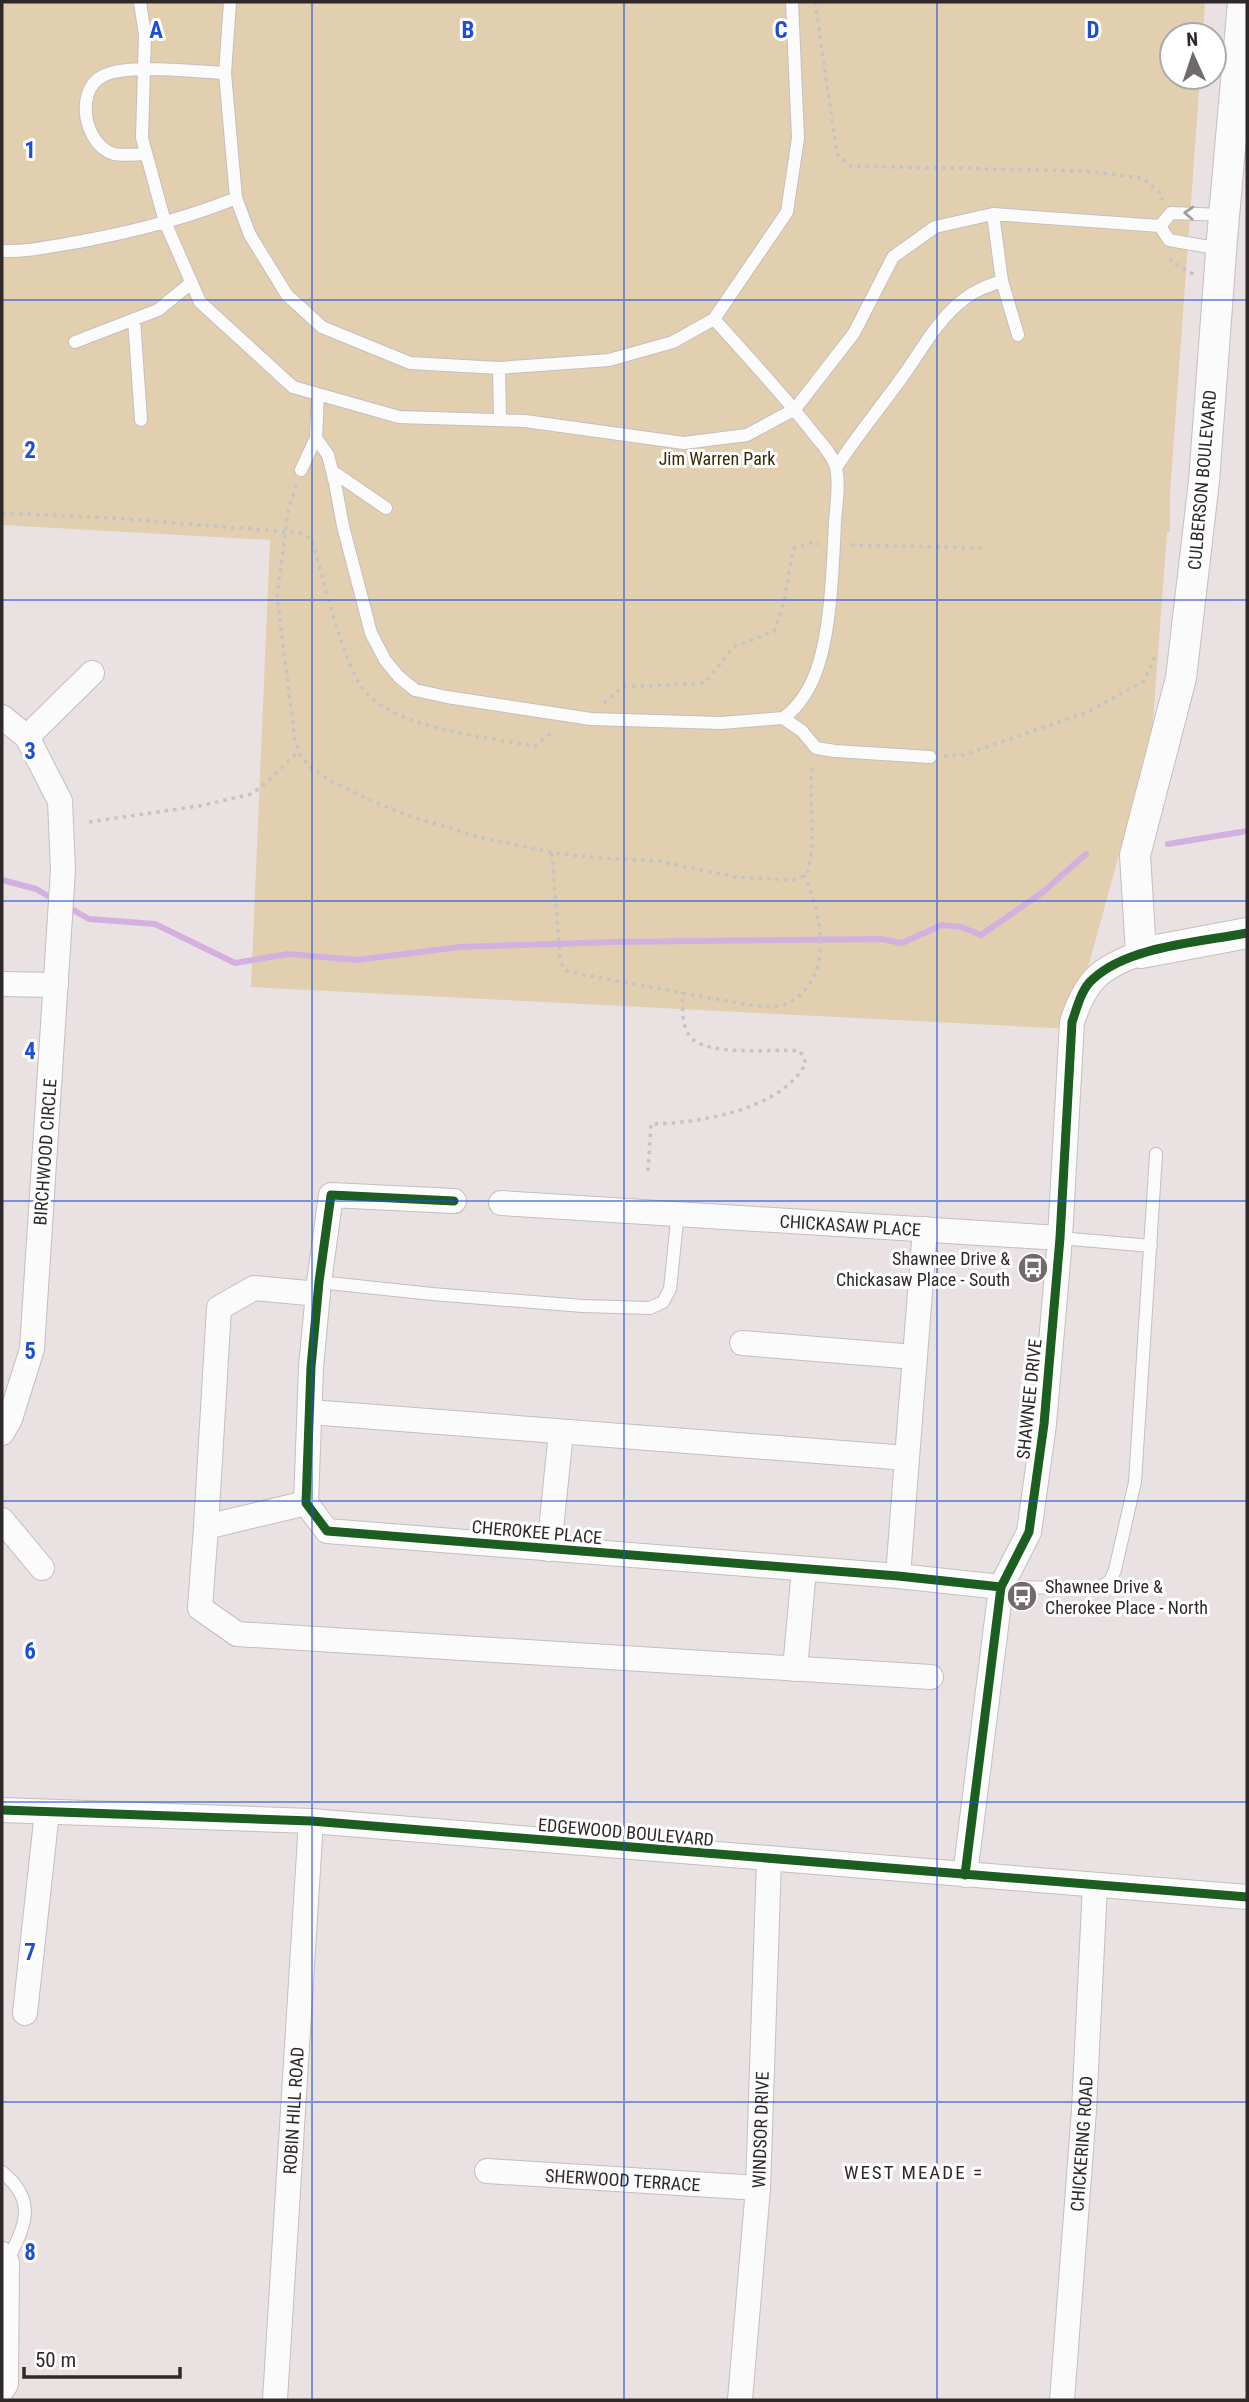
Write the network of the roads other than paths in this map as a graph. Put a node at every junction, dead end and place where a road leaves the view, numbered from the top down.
1 (140, 2) edge
2 (230, 2) edge
3 (792, 2) edge
4 (1243, 2) edge
5 (144, 70) junction
6 (225, 73) junction
7 (146, 153) junction
8 (236, 198) junction
9 (993, 214) junction
10 (1224, 215) junction
11 (165, 222) junction
12 (1160, 226) junction
13 (1221, 249) junction
14 (2, 251) edge
15 (1002, 281) junction
16 (191, 283) junction
17 (134, 318) junction
18 (714, 319) junction
19 (1018, 335) dead end
20 (75, 342) dead end
21 (499, 368) junction
22 (318, 394) junction
23 (795, 409) junction
24 (141, 419) dead end
25 (499, 421) junction
26 (316, 438) junction
27 (836, 468) junction
28 (301, 470) road end
29 (332, 471) junction
30 (386, 508) dead end
31 (92, 673) dead end
32 (2, 717) edge
33 (783, 718) junction
34 (27, 737) junction
35 (930, 757) road end
36 (1247, 933) edge
37 (1141, 953) junction
38 (2, 984) edge
39 (56, 985) junction
40 (1156, 1154) dead end
41 (454, 1200) dead end
42 (501, 1203) dead end
43 (678, 1212) junction
44 (925, 1229) junction
45 (1060, 1238) junction
46 (1151, 1246) junction
47 (319, 1288) junction
48 (742, 1343) dead end
49 (915, 1357) junction
50 (310, 1412) junction
51 (561, 1432) junction
52 (2, 1433) edge
53 (907, 1458) junction
54 (306, 1503) junction
55 (2, 1520) edge
56 (206, 1527) junction
57 (549, 1549) junction
58 (43, 1568) dead end
59 (804, 1569) junction
60 (898, 1576) junction
61 (1001, 1587) junction
62 (795, 1669) junction
63 (931, 1678) dead end
64 (2, 1810) edge
65 (47, 1812) junction
66 (310, 1821) junction
67 (769, 1860) junction
68 (965, 1875) junction
69 (1096, 1885) junction
70 (1247, 1897) edge
71 (25, 2012) dead end
72 (487, 2171) dead end
73 (2, 2172) edge
74 (758, 2188) junction
75 (4, 2258) edge
76 (2, 2390) edge
77 (275, 2400) edge
78 (740, 2400) edge
79 (1062, 2400) edge

1 - 5 lane
2 - 6 lane
3 - 18 lane
4 - 10 street, CULBERSON BOULEVARD
5 - 6 lane
5 - 7 lane
5 - 7 lane
6 - 8 lane
7 - 11 lane
8 - 11 lane
8 - 21 lane
9 - 12 lane
9 - 15 lane
9 - 23 lane
10 -> 12 lane
10 - 13 street, CULBERSON BOULEVARD
11 - 14 lane
11 - 16 lane
12 - 13 lane
13 - 37 street, CULBERSON BOULEVARD
15 - 19 lane
15 - 27 lane
16 - 17 lane
16 - 22 lane
17 - 20 lane
17 - 24 lane
18 - 21 lane
18 - 23 lane
21 - 25 lane
22 - 25 lane
22 - 26 lane
23 - 25 lane
23 - 27 lane
26 - 28 lane
26 - 29 lane
27 - 33 lane
29 - 30 lane
29 - 33 lane
31 - 34 street
32 - 34 street, BIRCHWOOD CIRCLE
33 - 35 lane
34 - 39 street, BIRCHWOOD CIRCLE
36 - 37 street
37 - 45 street, SHAWNEE DRIVE
38 - 39 street
39 - 52 street, BIRCHWOOD CIRCLE
40 - 46 lane
41 - 47 street
42 - 43 street, CHICKASAW PLACE
43 - 44 street, CHICKASAW PLACE
43 - 47 lane
44 - 45 street, CHICKASAW PLACE
44 - 49 street
45 - 46 lane
45 - 61 street, SHAWNEE DRIVE
46 - 61 lane
47 - 50 street
47 - 56 street
48 - 49 street
49 - 53 street
50 - 51 street
50 - 54 street
51 - 53 street
51 - 57 street
53 - 60 street
54 - 56 street
54 - 57 street, CHEROKEE PLACE
55 - 58 street
56 - 62 street
57 - 59 street, CHEROKEE PLACE
59 - 60 street, CHEROKEE PLACE
59 - 62 street
60 - 61 street, CHEROKEE PLACE
61 - 68 street, SHAWNEE DRIVE
62 - 63 street
64 - 65 street, EDGEWOOD BOULEVARD
65 - 66 street, EDGEWOOD BOULEVARD
65 - 71 street
66 - 67 street, EDGEWOOD BOULEVARD
66 - 77 street, ROBIN HILL ROAD
67 - 68 street, EDGEWOOD BOULEVARD
67 - 74 street, WINDSOR DRIVE
68 - 69 street, EDGEWOOD BOULEVARD
69 - 70 street, EDGEWOOD BOULEVARD
69 - 79 street, CHICKERING ROAD
72 - 74 street, SHERWOOD TERRACE
73 - 75 lane
74 - 78 street, WINDSOR DRIVE
75 - 76 street

